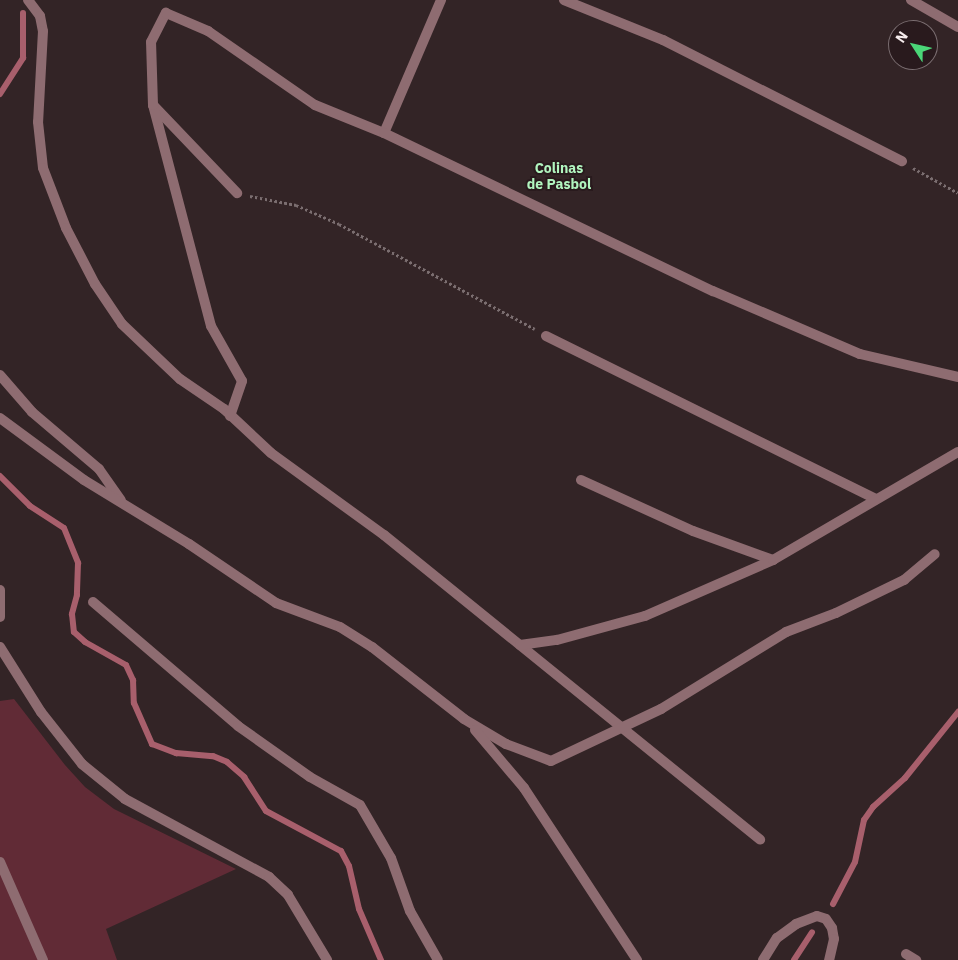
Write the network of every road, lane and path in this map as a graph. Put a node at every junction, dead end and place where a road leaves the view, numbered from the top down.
1 (28, 0) edge
2 (441, 0) edge
3 (564, 0) edge
4 (911, 0) edge
5 (958, 28) edge
6 (153, 105) junction
7 (384, 133) junction
8 (902, 162) joint
9 (237, 193) joint
10 (958, 193) edge
11 (546, 336) joint
12 (0, 375) edge
13 (958, 377) edge
14 (230, 416) junction
15 (0, 418) edge
16 (958, 452) edge
17 (581, 480) dead end
18 (876, 499) junction
19 (124, 505) junction
20 (935, 554) dead end
21 (773, 560) junction
22 (0, 590) edge
23 (93, 602) dead end
24 (0, 617) edge
25 (520, 645) junction
26 (0, 648) edge
27 (464, 719) junction
28 (622, 727) junction
29 (760, 840) dead end
30 (0, 862) edge
31 (906, 954) dead end
32 (43, 960) edge
33 (328, 960) edge
34 (438, 960) edge
35 (637, 960) edge
36 (763, 960) edge
37 (829, 960) edge
38 (916, 960) edge

1 - 14 street
2 - 7 street
3 - 8 street
4 - 5 street
6 - 7 street
6 - 9 street
6 - 14 street
7 - 13 street
8 - 10 path
9 - 11 path
11 - 18 street
12 - 19 street
14 - 25 street
15 - 19 street
16 - 18 street
17 - 21 street
18 - 21 street
19 - 27 street
20 - 28 street
21 - 25 street
22 - 24 street
23 - 34 street
25 - 28 street
26 - 33 street
27 - 28 street
27 - 35 street
28 - 29 street
30 - 32 street
31 - 38 street
36 - 37 street

